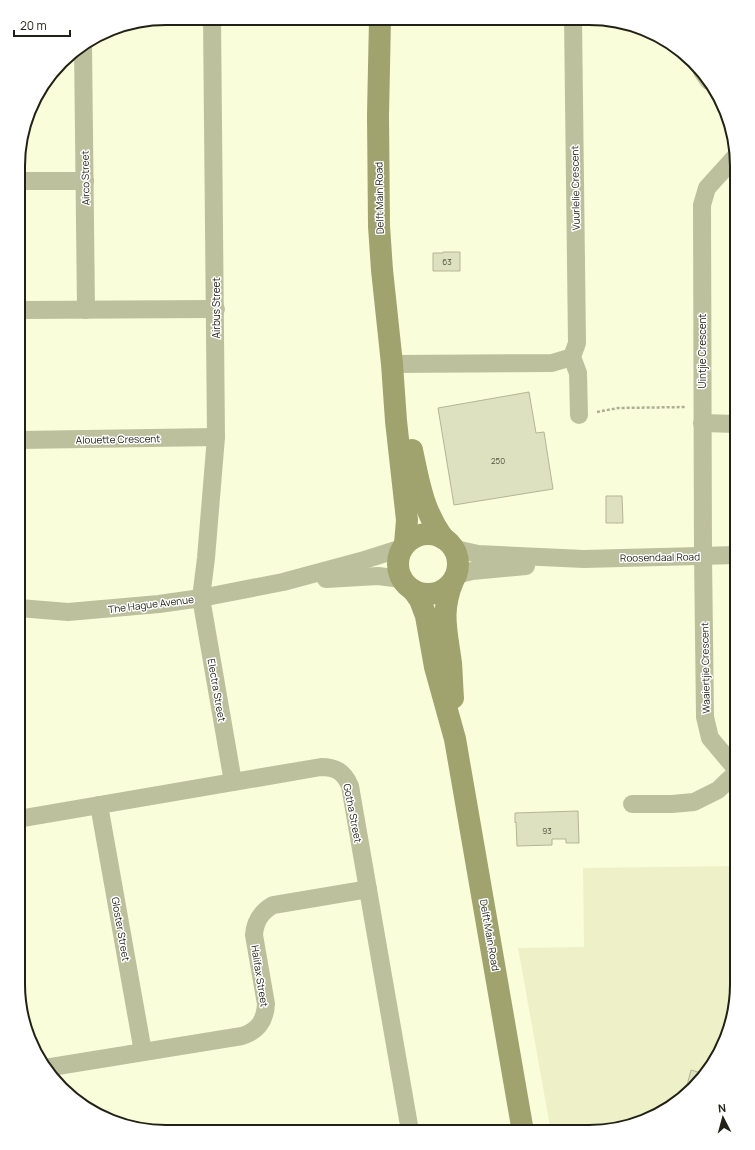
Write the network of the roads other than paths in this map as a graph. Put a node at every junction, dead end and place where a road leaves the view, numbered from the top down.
1 (212, 25) edge
2 (380, 25) edge
3 (573, 25) edge
4 (84, 51) edge
5 (730, 162) edge
6 (25, 181) edge
7 (85, 181) junction
8 (216, 309) junction
9 (25, 310) edge
10 (86, 310) junction
11 (572, 357) junction
12 (392, 371) junction
13 (579, 415) road end
14 (702, 415) junction
15 (730, 422) edge
16 (216, 437) junction
17 (25, 440) edge
18 (448, 542) junction
19 (404, 546) junction
20 (730, 555) edge
21 (703, 556) junction
22 (584, 558) junction
23 (454, 578) junction
24 (283, 582) junction
25 (408, 584) junction
26 (201, 598) junction
27 (25, 608) edge
28 (455, 739) junction
29 (730, 762) edge
30 (730, 778) edge
31 (233, 782) junction
32 (632, 804) dead end
33 (99, 805) junction
34 (25, 818) edge
35 (368, 889) junction
36 (143, 1052) junction
37 (52, 1067) edge
38 (409, 1125) edge
39 (522, 1125) edge

1 - 8 street, Airbus Street
2 - 12 street, Delft Main Road
3 - 11 street, Vuurlelie Crescent
4 - 7 street, Airco Street
5 - 14 street, Uintjie Crescent
6 - 7 street
7 - 10 street, Airco Street
8 - 10 street
8 - 16 street, Airbus Street
9 - 10 street
11 - 12 street
11 - 13 street
12 - 18 street, Delft Main Road
12 - 19 street, Delft Main Road
14 - 15 street
14 - 21 street, Uintjie Crescent
16 - 17 street, Alouette Crescent
16 - 26 street, Airbus Street
18 - 19 street
18 - 22 street, Roosendaal Road
18 - 23 street
19 - 24 street, The Hague Avenue
19 - 25 street
20 - 21 street, Roosendaal Road
21 - 22 street, Roosendaal Road
21 - 29 street, Waaiertjie Crescent
22 - 23 street, Roosendaal Road
23 - 25 street
23 - 28 street, Delft Main Road
24 - 25 street, The Hague Avenue
24 - 26 street, The Hague Avenue
25 - 28 street, Delft Main Road
26 - 27 street, The Hague Avenue
26 - 31 street, Electra Street
28 - 39 street, Delft Main Road
30 - 32 street
31 - 33 street, Gotha Street
31 - 35 street, Gotha Street
33 - 34 street, Gotha Street
33 - 36 street, Gloster Street
35 - 36 street, Halifax Street
35 - 38 street, Gotha Street
36 - 37 street, Halifax Street

